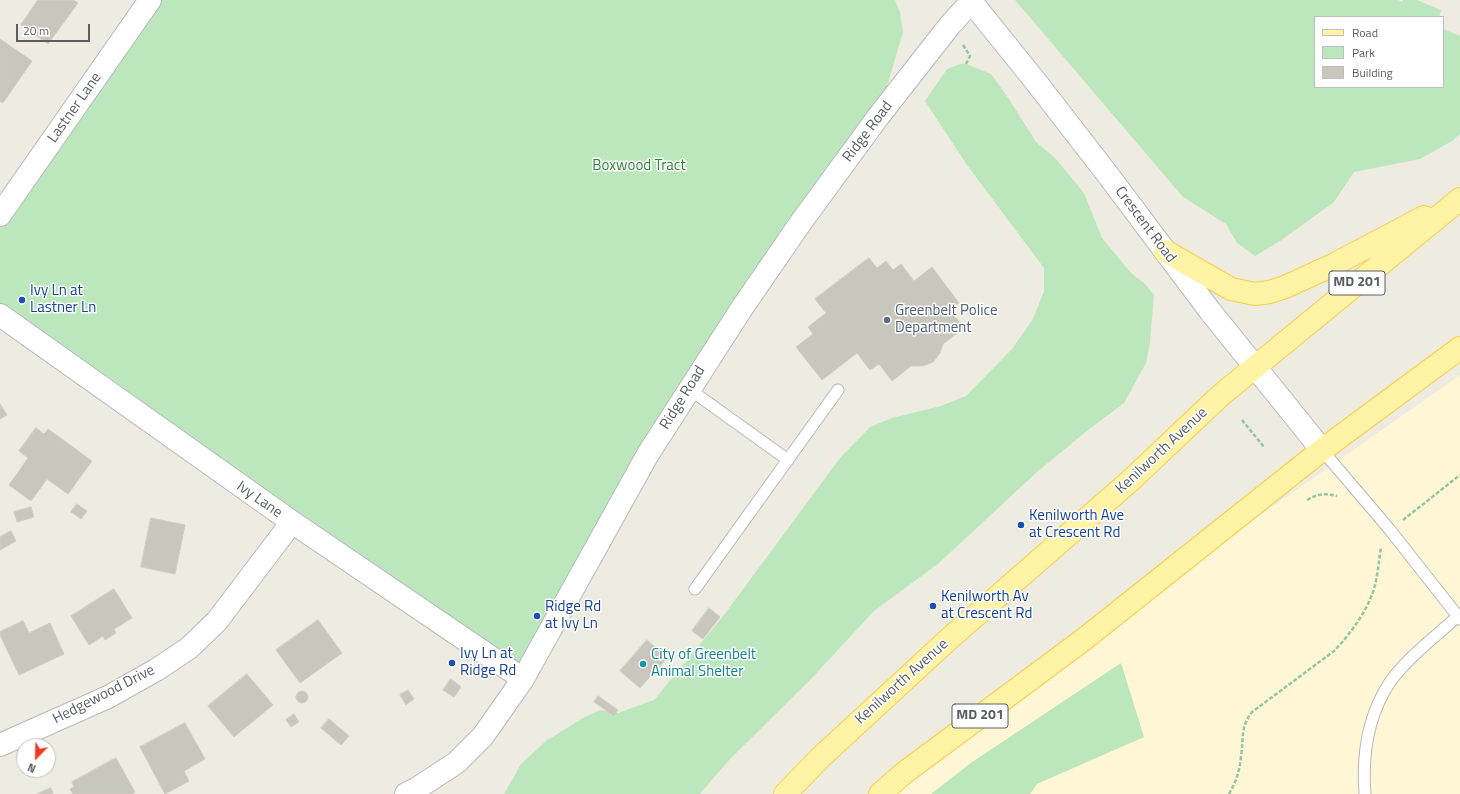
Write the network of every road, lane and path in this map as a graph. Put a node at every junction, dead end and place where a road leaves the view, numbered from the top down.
1 (150, 0) edge
2 (970, 1) edge
3 (970, 56) dead end
4 (966, 64) dead end
5 (1460, 199) edge
6 (0, 215) edge
7 (1165, 251) junction
8 (0, 315) edge
9 (1460, 348) edge
10 (1255, 367) junction
11 (689, 388) junction
12 (838, 390) dead end
13 (1242, 420) dead end
14 (1264, 448) dead end
15 (1322, 450) junction
16 (788, 460) junction
17 (1460, 475) edge
18 (292, 522) junction
19 (1390, 530) junction
20 (695, 589) dead end
21 (1459, 617) edge
22 (523, 678) junction
23 (0, 746) edge
24 (406, 794) edge
25 (785, 794) edge
26 (880, 794) edge
27 (1229, 794) edge
28 (1365, 794) edge

1 - 6 street, Lastner Lane
2 - 7 street, Crescent Road
2 - 11 street, Ridge Road
3 - 4 path
5 - 7 main road
5 - 10 main road, Kenilworth Avenue / MD 201
7 - 10 street, Crescent Road
8 - 18 street, Ivy Lane
9 - 15 main road, MD 201
10 - 15 street, Crescent Road
10 - 25 main road, Kenilworth Avenue / MD 201
11 - 16 lane
11 - 22 street, Ridge Road
12 - 16 lane
13 - 14 path
15 - 19 lane
15 - 26 main road, MD 201
16 - 20 lane
17 - 19 path
18 - 22 street, Ivy Lane
18 - 23 street, Hedgewood Drive
19 - 21 lane
19 - 27 path
21 - 28 lane
22 - 24 street, Ridge Road

